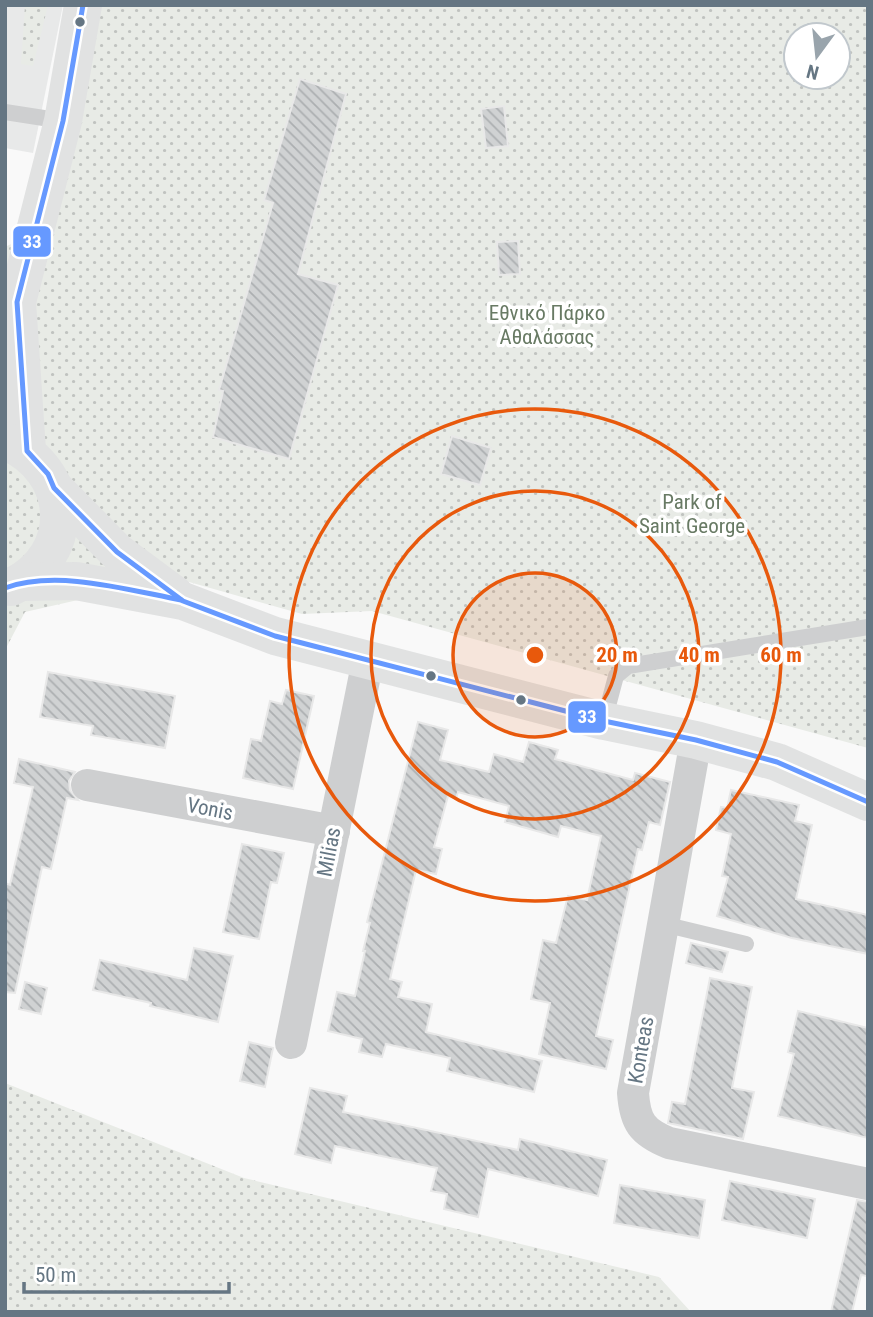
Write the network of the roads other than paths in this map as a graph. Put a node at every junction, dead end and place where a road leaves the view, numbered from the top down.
1 (83, 5) edge
2 (5, 112) edge
3 (63, 121) junction
4 (11, 314) edge
5 (16, 446) edge
6 (54, 488) junction
7 (10, 588) edge
8 (183, 601) junction
9 (868, 626) edge
10 (368, 660) junction
11 (604, 722) junction
12 (696, 740) junction
13 (87, 785) dead end
14 (868, 802) edge
15 (334, 831) junction
16 (663, 924) junction
17 (746, 944) dead end
18 (291, 1043) dead end
19 (868, 1184) edge

1 - 3 main road
2 - 3 lane
3 - 4 main road
4 - 5 main road
5 - 6 main road
6 - 7 main road
6 - 8 main road
7 - 8 main road
8 - 10 main road
9 - 11 lane
10 - 11 main road
10 - 15 street, Milias
11 - 12 main road
12 - 14 main road
12 - 16 street, Konteas
13 - 15 street, Vonis
15 - 18 street, Milias
16 - 17 lane
16 - 19 street, Konteas

